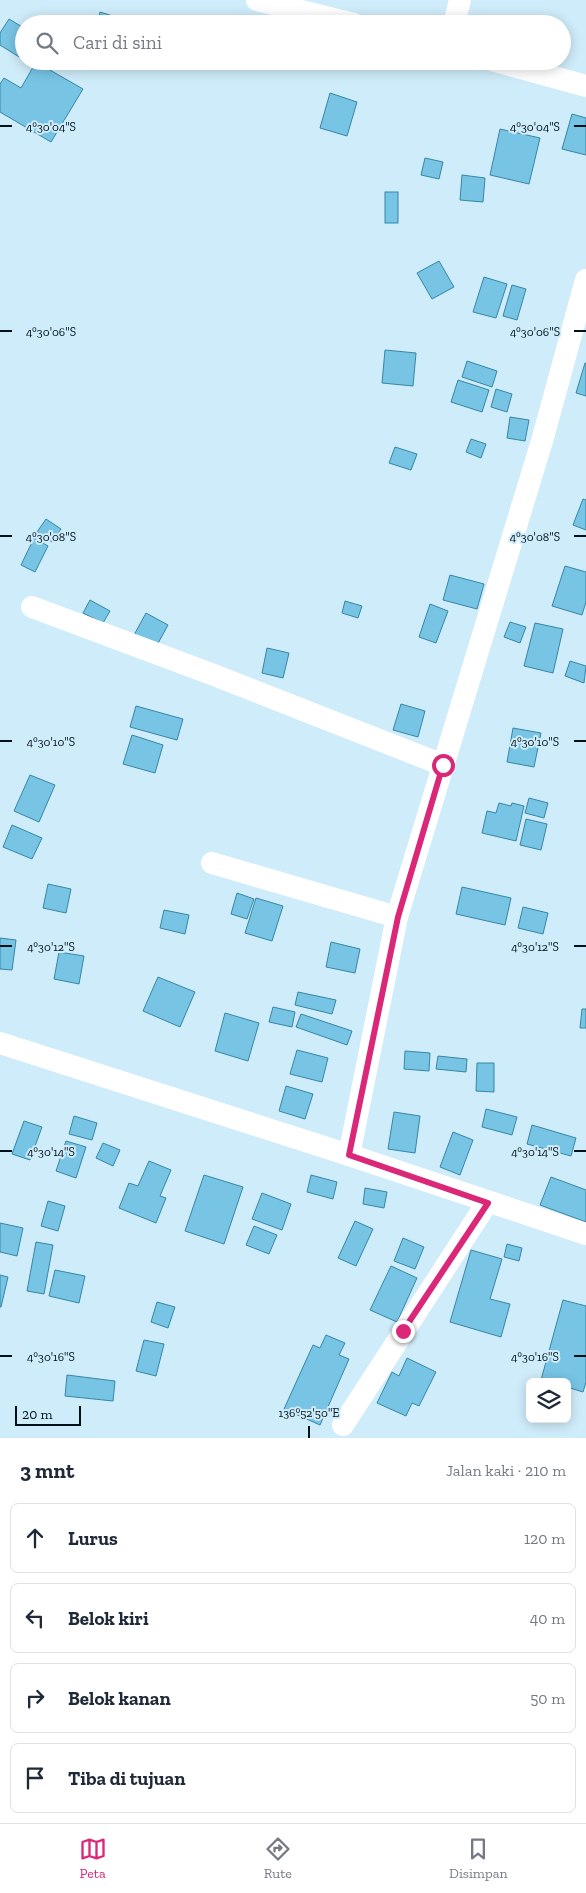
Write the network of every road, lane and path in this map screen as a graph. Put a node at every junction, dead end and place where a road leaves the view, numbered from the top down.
1 (257, 0) edge
2 (460, 0) edge
3 (318, 15) edge
4 (456, 15) edge
5 (528, 70) edge
6 (586, 86) edge
7 (586, 280) edge
8 (32, 607) dead end
9 (443, 765) junction
10 (212, 863) dead end
11 (398, 917) junction
12 (0, 1043) edge
13 (349, 1155) junction
14 (488, 1203) junction
15 (586, 1234) edge
16 (343, 1425) dead end

1 - 3 street
2 - 4 street
5 - 6 street
7 - 9 street
8 - 9 street
9 - 11 street
10 - 11 street
11 - 13 street
12 - 13 street
13 - 14 street
14 - 15 street
14 - 16 street

